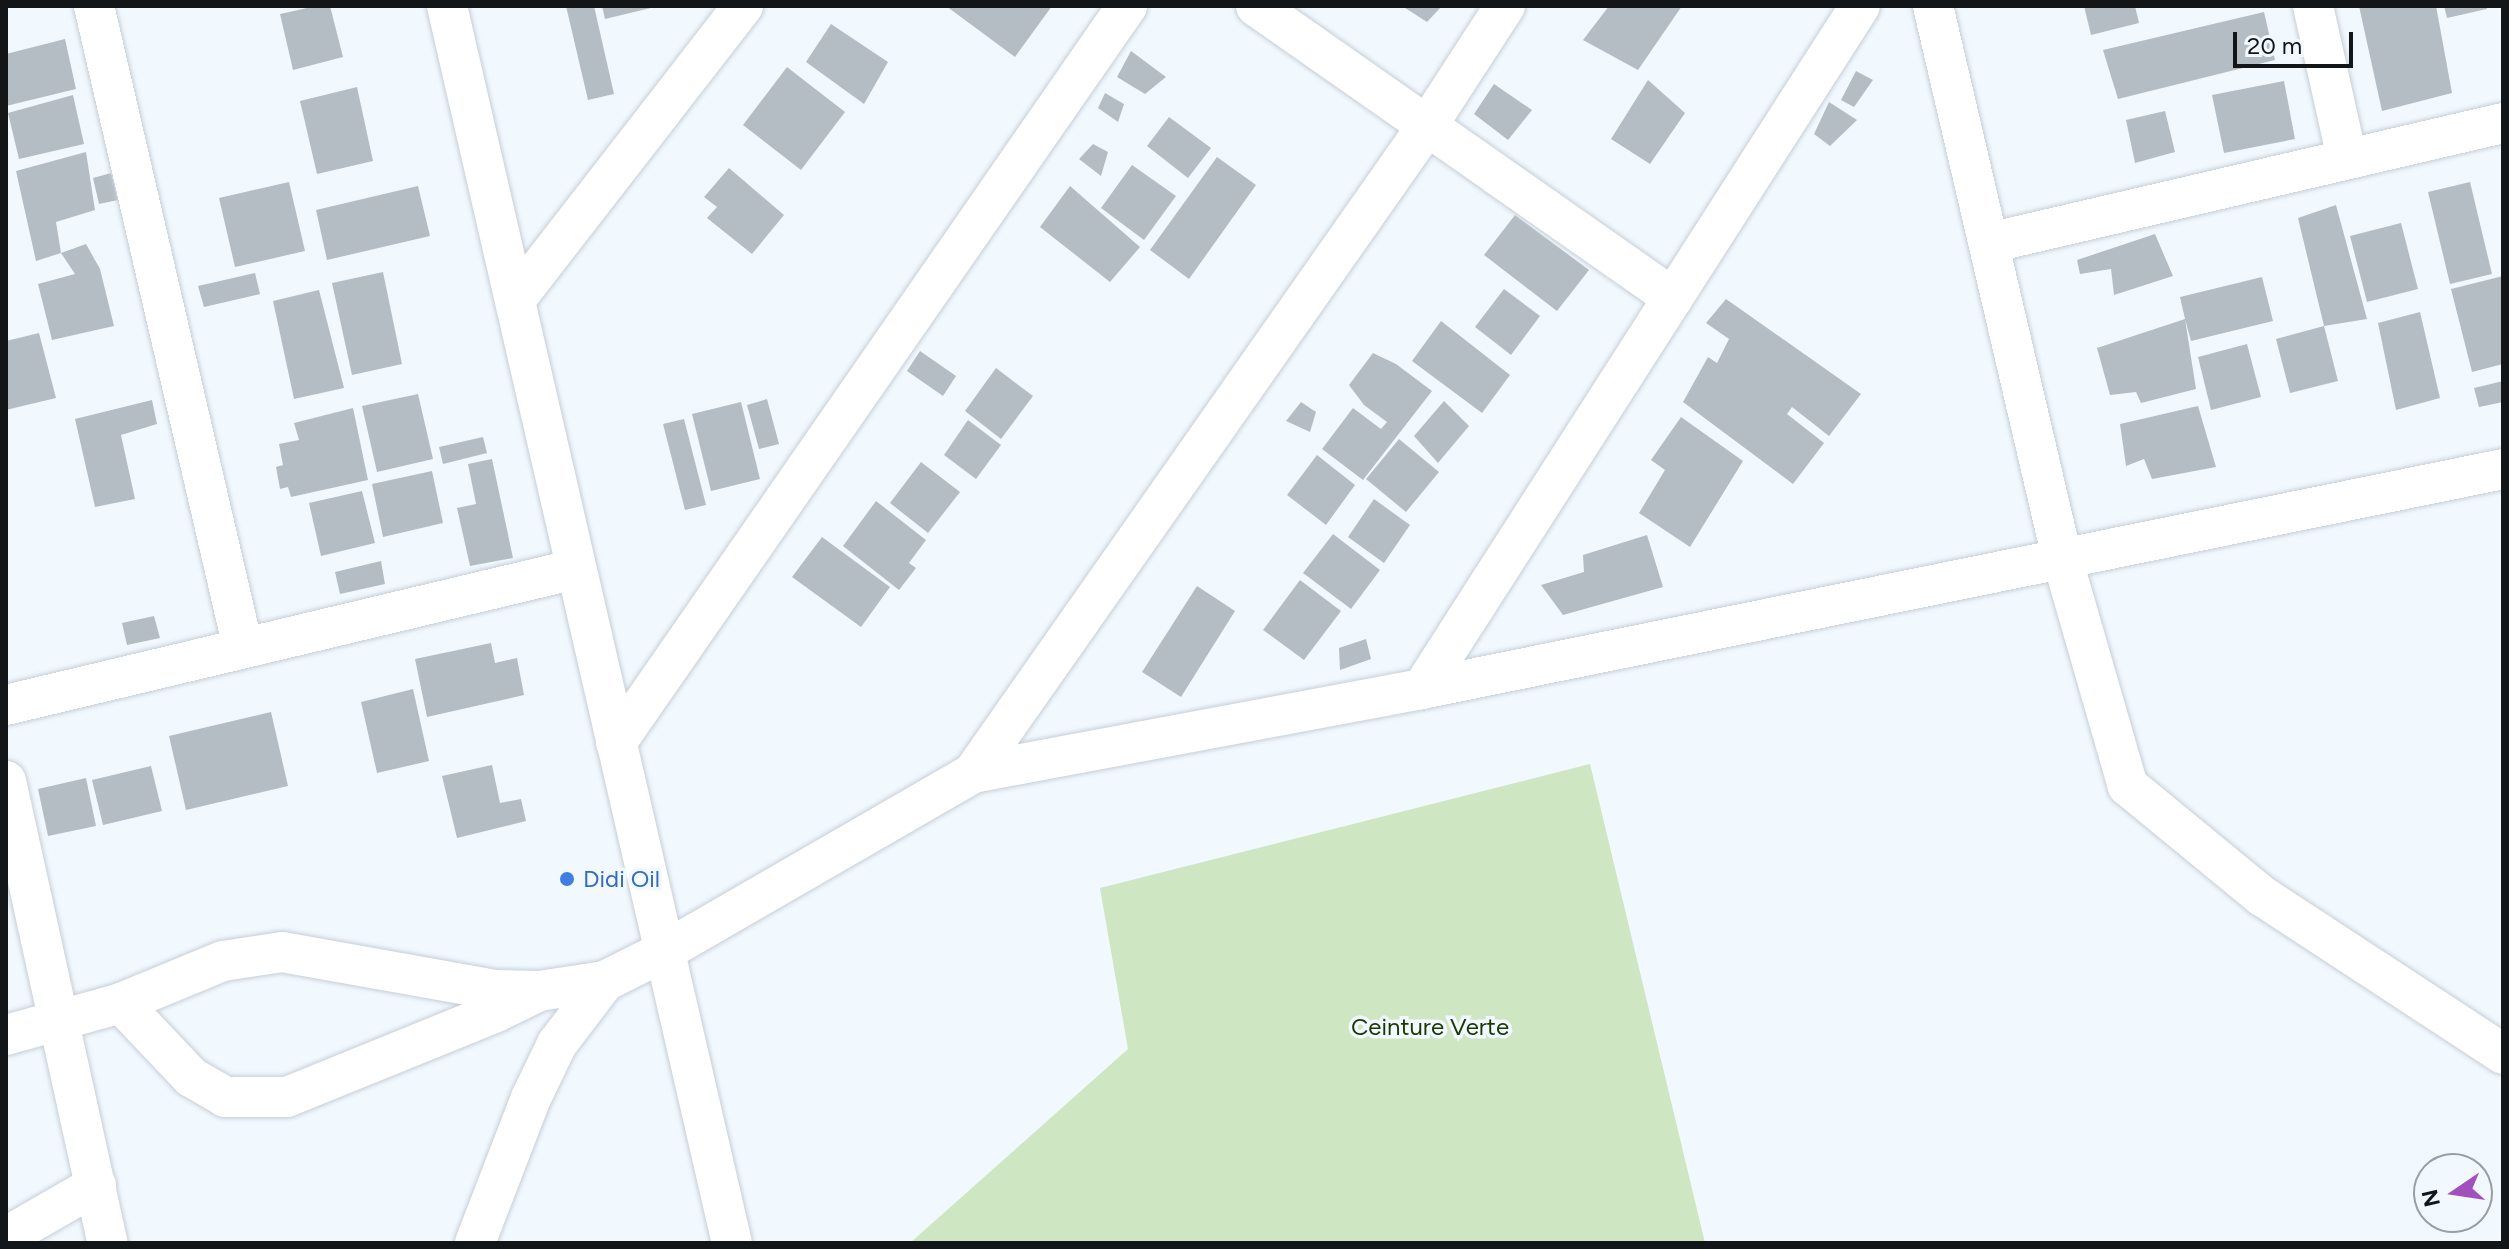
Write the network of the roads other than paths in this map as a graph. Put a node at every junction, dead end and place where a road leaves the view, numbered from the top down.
1 (94, 6) edge
2 (447, 6) edge
3 (743, 6) edge
4 (1127, 6) edge
5 (1256, 6) edge
6 (1505, 6) edge
7 (1860, 6) edge
8 (1933, 6) edge
9 (2313, 6) edge
10 (2503, 123) edge
11 (1427, 126) junction
12 (2347, 158) junction
13 (1989, 243) junction
14 (1673, 298) junction
15 (515, 300) junction
16 (2503, 469) edge
17 (2062, 558) junction
18 (576, 569) junction
19 (243, 648) junction
20 (1422, 689) junction
21 (6, 705) edge
22 (616, 743) junction
23 (973, 773) junction
24 (6, 781) edge
25 (665, 951) junction
26 (605, 981) junction
27 (539, 991) junction
28 (121, 1003) junction
29 (62, 1020) junction
30 (6, 1035) edge
31 (2503, 1054) edge
32 (96, 1185) junction
33 (6, 1237) edge
34 (108, 1243) edge
35 (475, 1243) edge
36 (732, 1243) edge

1 - 19 street
2 - 15 street
3 - 15 street
4 - 22 street
5 - 11 street
6 - 11 street
7 - 14 street
8 - 13 street
9 - 12 street
10 - 12 street
11 - 14 street
11 - 23 street
12 - 13 street
13 - 17 street
14 - 20 street
15 - 18 street
16 - 17 street
17 - 20 street
17 - 31 street
18 - 19 street
18 - 22 street
19 - 21 street
20 - 23 street
22 - 25 street
23 - 25 street
24 - 29 street
25 - 26 street
25 - 36 street
26 - 27 street
26 - 35 street
27 - 28 street
27 - 28 street
28 - 29 street
29 - 30 street
29 - 32 street
32 - 33 street
32 - 34 street

